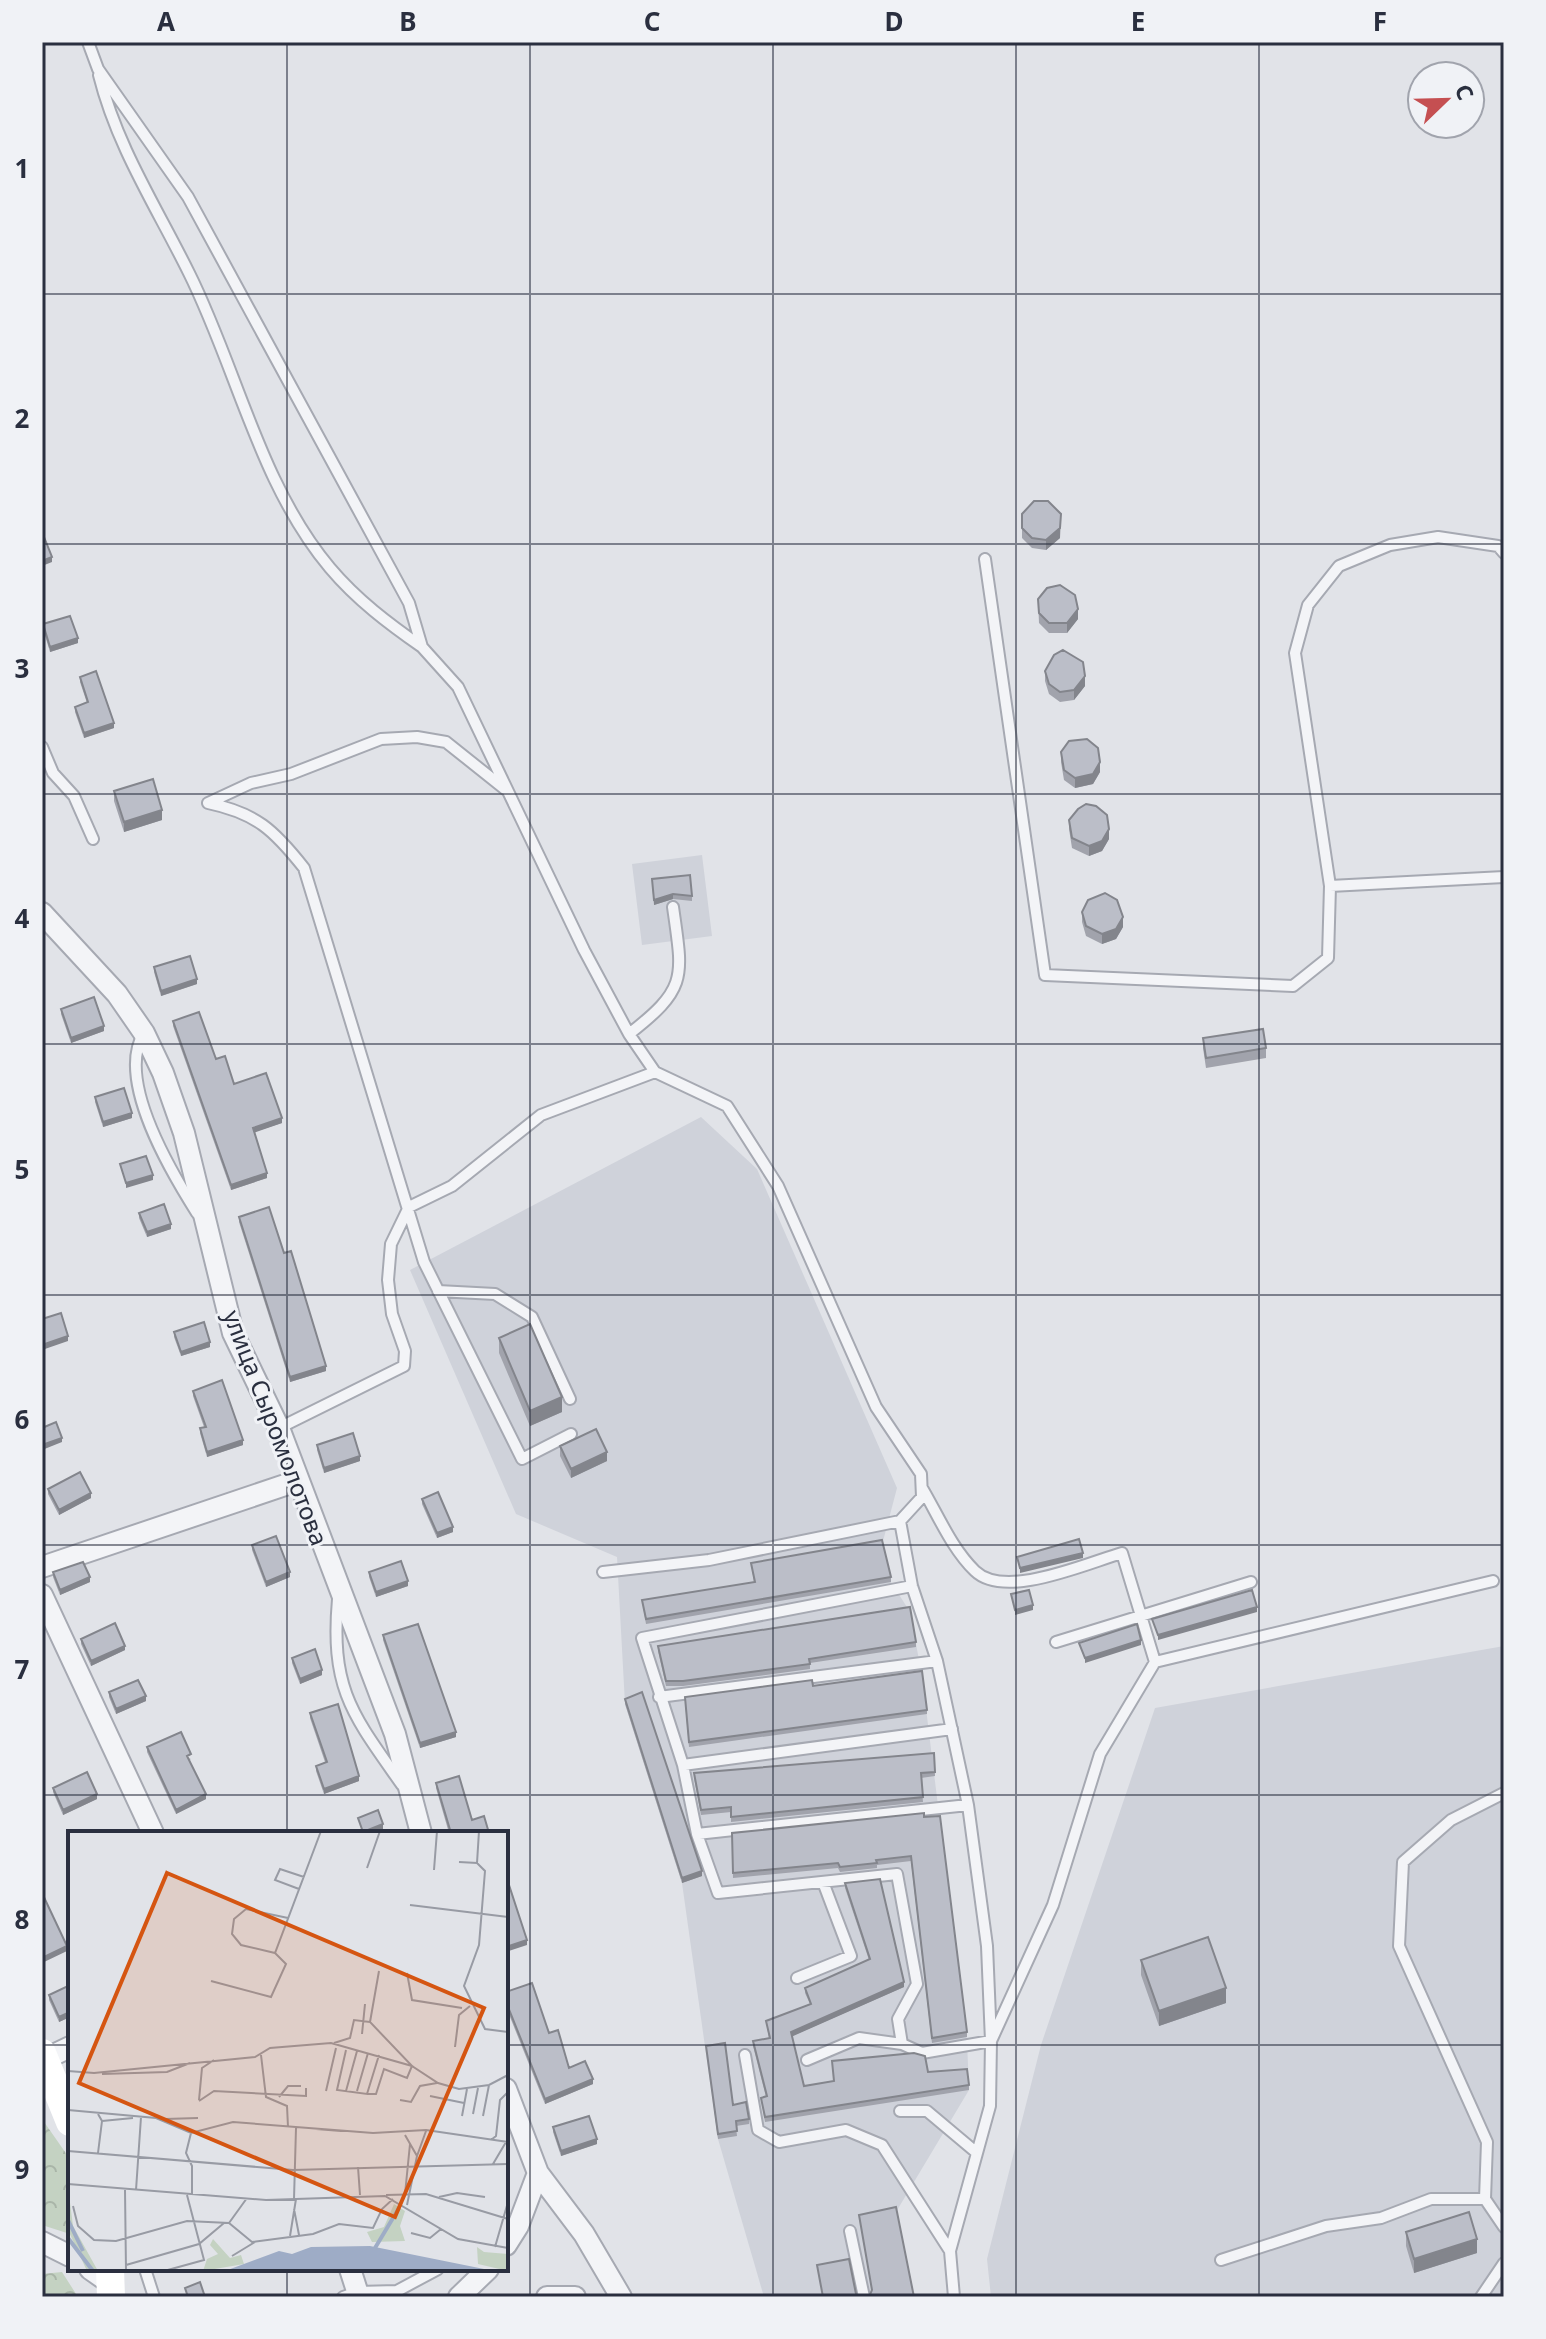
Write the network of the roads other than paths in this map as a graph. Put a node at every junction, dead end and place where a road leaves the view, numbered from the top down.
1 (88, 42) edge
2 (98, 69) junction
3 (1504, 553) edge
4 (985, 559) dead end
5 (422, 647) junction
6 (42, 747) edge
7 (506, 790) junction
8 (93, 839) dead end
9 (1504, 877) edge
10 (1330, 886) junction
11 (673, 907) dead end
12 (42, 913) edge
13 (144, 1033) junction
14 (629, 1034) junction
15 (655, 1072) junction
16 (409, 1207) junction
17 (209, 1231) junction
18 (438, 1291) junction
19 (570, 1399) dead end
20 (279, 1428) junction
21 (571, 1434) dead end
22 (297, 1481) junction
23 (921, 1486) junction
24 (900, 1521) junction
25 (42, 1567) edge
26 (603, 1572) dead end
27 (1493, 1581) dead end
28 (1251, 1582) dead end
29 (912, 1586) junction
30 (339, 1591) junction
31 (42, 1595) edge
32 (1141, 1615) junction
33 (1056, 1642) dead end
34 (937, 1661) junction
35 (1155, 1662) junction
36 (659, 1697) junction
37 (952, 1729) junction
38 (683, 1765) junction
39 (1504, 1793) edge
40 (412, 1800) junction
41 (968, 1805) junction
42 (152, 1831) edge
43 (420, 1831) edge
44 (697, 1834) junction
45 (823, 1882) junction
46 (797, 1978) dead end
47 (991, 2041) junction
48 (902, 2044) junction
49 (52, 2053) edge
50 (745, 2055) dead end
51 (807, 2060) dead end
52 (508, 2094) edge
53 (900, 2111) dead end
54 (68, 2114) edge
55 (977, 2153) junction
56 (538, 2173) junction
57 (1485, 2199) junction
58 (1504, 2227) edge
59 (512, 2230) edge
60 (850, 2231) dead end
61 (42, 2242) edge
62 (950, 2251) junction
63 (68, 2255) edge
64 (1221, 2260) dead end
65 (1504, 2263) edge
66 (146, 2271) edge
67 (350, 2271) edge
68 (434, 2271) edge
69 (486, 2271) edge
70 (353, 2295) edge
71 (154, 2297) edge
72 (459, 2297) edge
73 (547, 2297) edge
74 (575, 2297) edge
75 (621, 2297) edge
76 (864, 2297) edge
77 (954, 2297) edge
78 (1481, 2297) edge

1 - 2 lane
2 - 5 lane
2 - 5 lane
3 - 10 lane
4 - 10 lane
5 - 7 lane
6 - 8 lane
7 - 14 lane
7 - 16 lane
9 - 10 lane
11 - 14 lane
12 - 13 street, улица Сыромолотова
13 - 17 street, улица Сыромолотова
13 - 17 lane
14 - 15 lane
15 - 16 lane
15 - 23 lane
16 - 18 lane
16 - 20 lane
17 - 20 street, улица Сыромолотова
18 - 19 lane
18 - 21 lane
20 - 22 street, улица Сыромолотова
22 - 25 street
22 - 30 street, улица Сыромолотова
23 - 24 lane
23 - 32 lane
24 - 26 lane
24 - 29 lane
27 - 35 lane
28 - 32 lane
29 - 34 lane
29 - 36 lane
30 - 40 street, улица Сыромолотова
30 - 40 lane
31 - 42 street
32 - 33 lane
32 - 35 lane
34 - 36 lane
34 - 37 lane
35 - 47 lane
36 - 38 lane
37 - 38 lane
37 - 41 lane
38 - 44 lane
39 - 57 lane
40 - 43 street, улица Сыромолотова
41 - 44 lane
41 - 47 lane
44 - 45 lane
45 - 46 lane
45 - 48 lane
47 - 48 lane
47 - 55 lane
48 - 51 lane
49 - 54 main road
50 - 62 lane
52 - 56 street
53 - 55 lane
55 - 62 lane
56 - 59 street
56 - 75 street
57 - 58 lane
57 - 64 lane
60 - 76 lane
61 - 63 street
62 - 77 lane
65 - 78 lane
66 - 71 lane
67 - 70 street
68 - 70 lane
69 - 72 street
73 - 74 street

